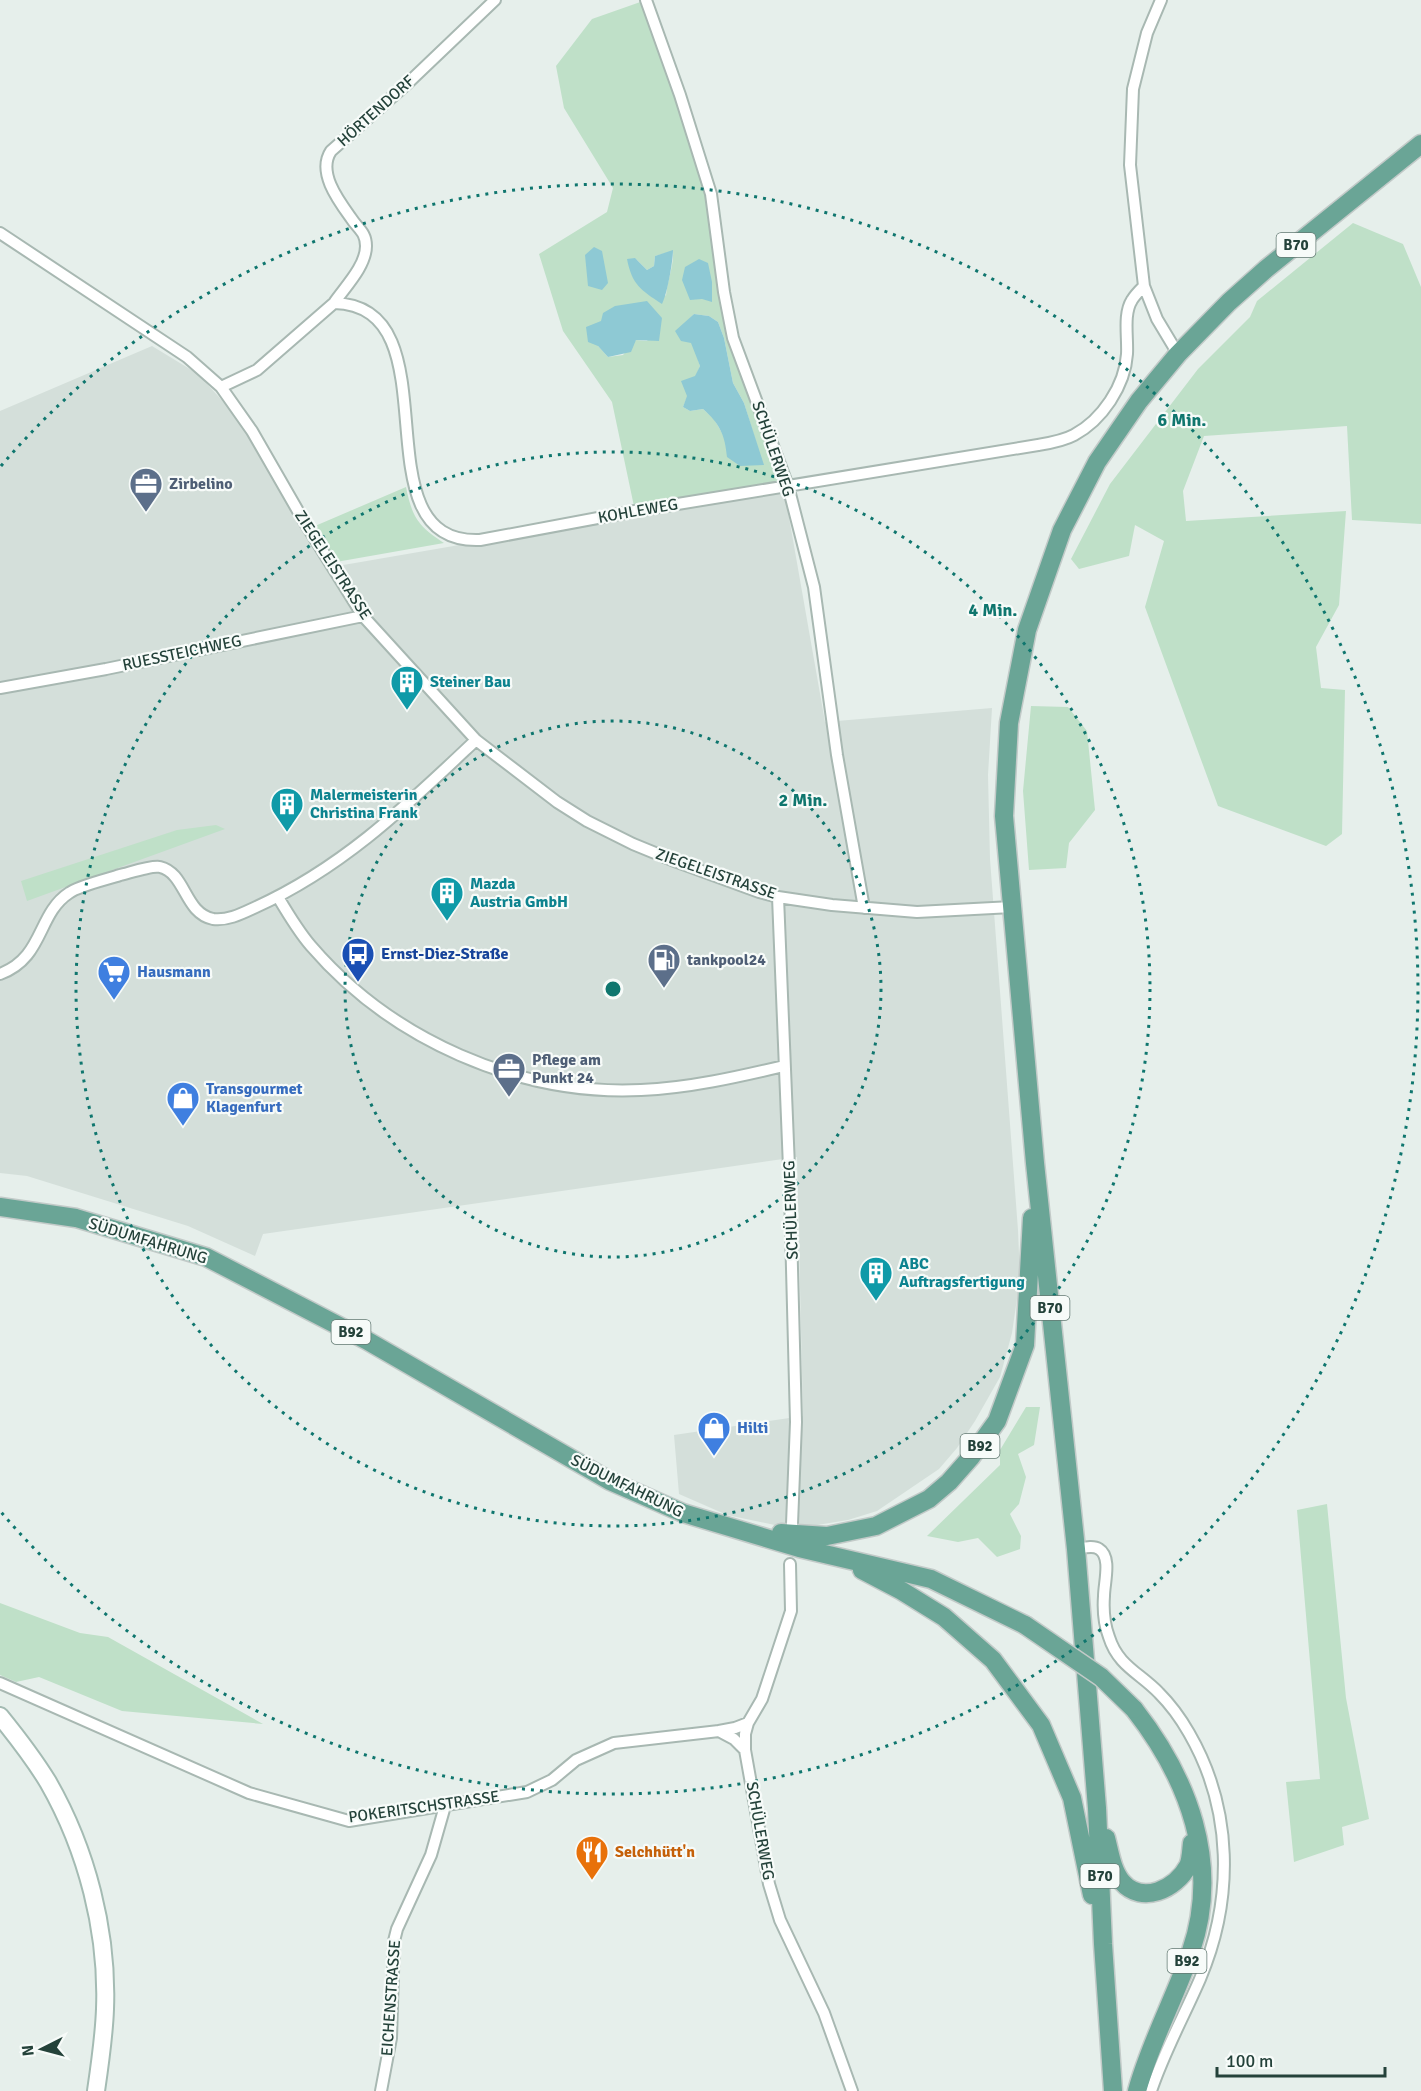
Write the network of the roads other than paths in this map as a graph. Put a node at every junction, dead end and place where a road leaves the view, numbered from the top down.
1 (495, 0) edge
2 (646, 0) edge
3 (1161, 0) edge
4 (1421, 144) edge
5 (0, 233) edge
6 (1144, 286) junction
7 (334, 303) junction
8 (1178, 354) junction
9 (221, 387) junction
10 (788, 486) junction
11 (363, 616) junction
12 (0, 688) edge
13 (476, 740) junction
14 (278, 897) junction
15 (778, 897) junction
16 (1012, 907) junction
17 (864, 908) junction
18 (0, 974) edge
19 (784, 1066) junction
20 (1035, 1163) junction
21 (0, 1207) edge
22 (718, 1523) junction
23 (792, 1524) dead end
24 (1076, 1549) junction
25 (834, 1555) junction
26 (790, 1564) dead end
27 (0, 1683) edge
28 (0, 1716) edge
29 (748, 1723) junction
30 (719, 1731) junction
31 (745, 1750) junction
32 (445, 1806) junction
33 (1097, 1808) junction
34 (1195, 1824) junction
35 (1103, 1944) junction
36 (96, 2091) edge
37 (381, 2091) edge
38 (852, 2091) edge
39 (1113, 2091) edge
40 (1137, 2091) edge
41 (1151, 2091) edge

1 - 7 street, HÖRTENDORF
2 - 10 street, SCHÜLERWEG
3 - 6 street
4 - 8 main road, B70
5 - 9 street, ZIEGELEISTRASSE
6 - 8 street
6 - 10 street, KOHLEWEG
7 - 9 street
7 - 10 street, KOHLEWEG
8 - 16 main road, B70
9 - 11 street, ZIEGELEISTRASSE
10 - 17 street, SCHÜLERWEG
11 - 12 street, RUESSTEICHWEG
11 - 13 street, ZIEGELEISTRASSE
13 - 14 street
13 - 15 street, ZIEGELEISTRASSE
14 - 18 street
14 - 19 street
15 - 17 street, ZIEGELEISTRASSE
15 - 19 street, SCHÜLERWEG
16 - 17 street, ZIEGELEISTRASSE
16 - 20 main road, B70
19 - 23 street, SCHÜLERWEG
20 - 22 main road, B92
20 - 24 main road, B70
21 - 22 main road, SÜDUMFAHRUNG / B92
22 - 25 main road, SÜDUMFAHRUNG / B92
24 - 33 main road, B70
24 - 41 street
25 - 34 main road, SÜDUMFAHRUNG / B92, bridge
25 - 35 main road, B92
26 - 29 street, SCHÜLERWEG
27 - 32 street, POKERITSCHSTRASSE
28 - 36 main road
29 - 30 street, POKERITSCHSTRASSE
29 - 31 street, SCHÜLERWEG
30 - 31 street
30 - 32 street, POKERITSCHSTRASSE
31 - 38 street, SCHÜLERWEG
32 - 37 street, EICHENSTRASSE
33 - 34 main road, SÜDUMFAHRUNG / B92
33 - 35 main road, B70
34 - 40 main road, SÜDUMFAHRUNG / B92
35 - 39 main road, B70

